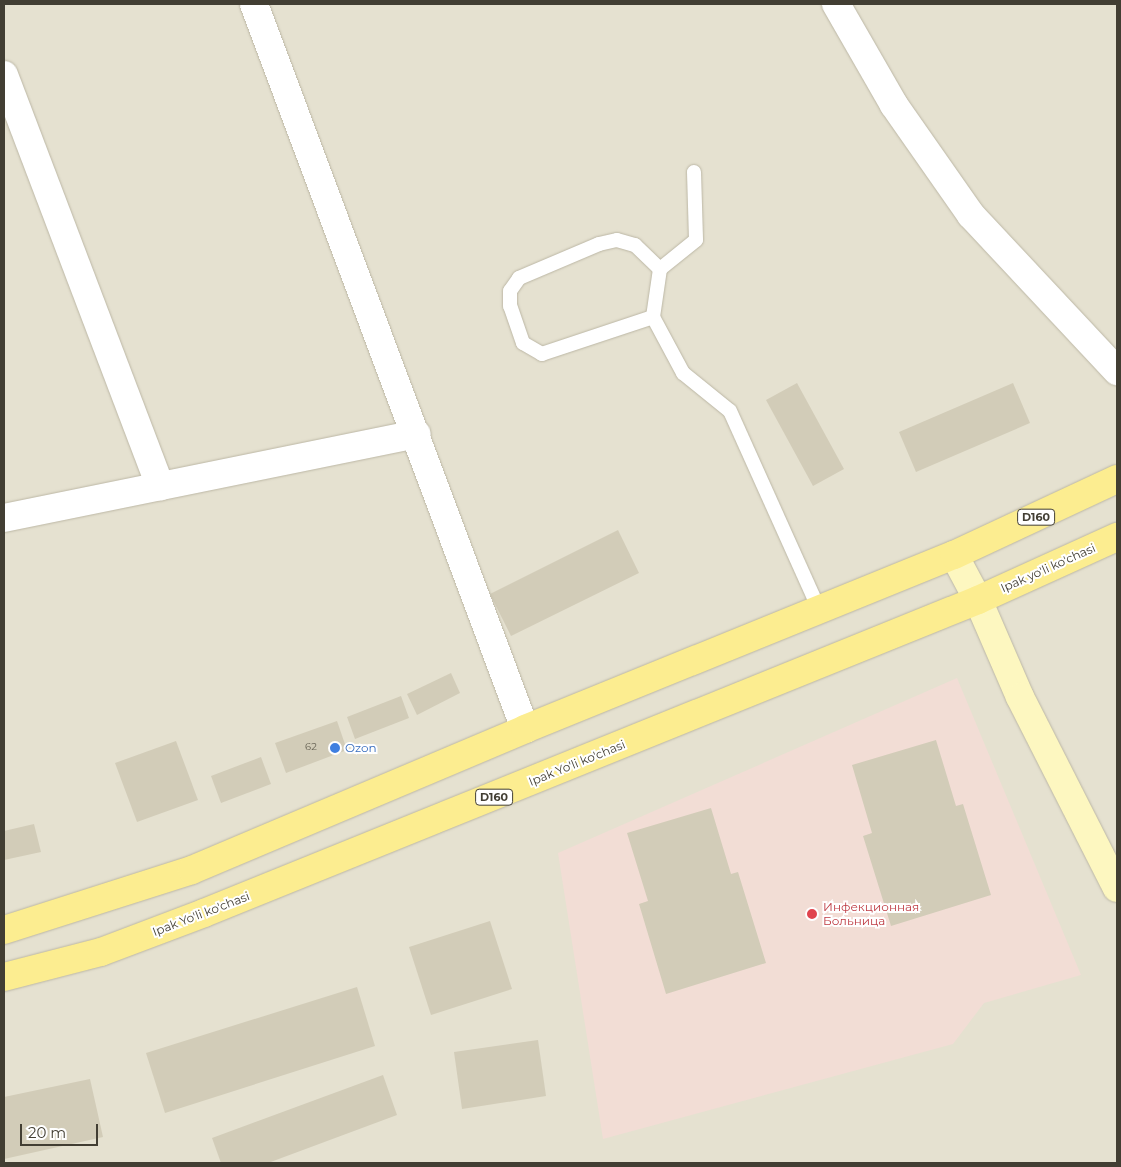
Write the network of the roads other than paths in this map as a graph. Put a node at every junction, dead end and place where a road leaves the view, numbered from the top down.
1 (254, 4) edge
2 (836, 4) edge
3 (4, 75) edge
4 (694, 172) dead end
5 (660, 270) junction
6 (654, 317) junction
7 (1117, 371) edge
8 (417, 434) junction
9 (1117, 479) edge
10 (160, 486) junction
11 (4, 518) edge
12 (1117, 537) edge
13 (954, 555) junction
14 (978, 600) junction
15 (819, 609) junction
16 (524, 729) junction
17 (1117, 888) edge
18 (4, 930) edge
19 (4, 977) edge

1 - 8 street
2 - 7 street
3 - 10 street
4 - 5 lane
5 - 6 lane
5 - 6 lane
6 - 15 lane
8 - 10 street
8 - 16 street
9 - 13 main road, D160
10 - 11 street
12 - 14 main road, Ipak yo'li ko'chasi / D160
13 - 14 main road
13 - 15 main road, D160
14 - 17 main road
14 - 19 main road, Ipak Yo'li ko'chasi / D160
15 - 16 main road, D160
16 - 18 main road, D160

